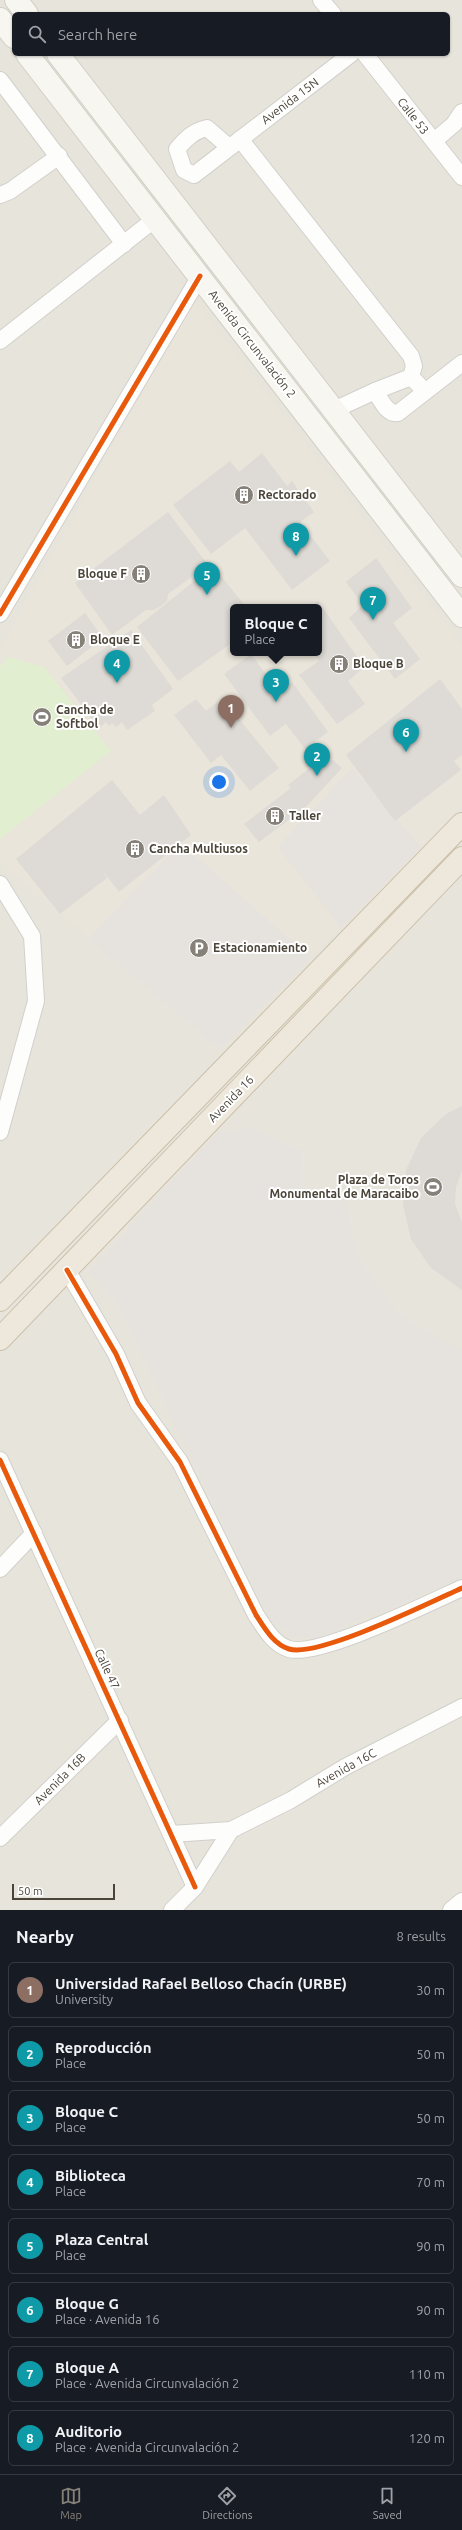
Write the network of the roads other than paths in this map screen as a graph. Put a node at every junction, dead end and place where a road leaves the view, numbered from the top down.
1 (16, 0) edge
2 (321, 0) edge
3 (25, 12) edge
4 (331, 12) edge
5 (0, 19) edge
6 (12, 34) edge
7 (29, 56) edge
8 (60, 56) edge
9 (349, 56) edge
10 (367, 56) edge
11 (0, 80) edge
12 (462, 112) edge
13 (434, 141) junction
14 (59, 156) junction
15 (462, 177) edge
16 (0, 195) edge
17 (155, 219) junction
18 (124, 244) junction
19 (200, 276) junction
20 (0, 341) edge
21 (462, 363) edge
22 (411, 377) junction
23 (375, 391) junction
24 (425, 392) junction
25 (334, 410) junction
26 (462, 576) edge
27 (0, 614) edge
28 (462, 616) edge
29 (462, 824) edge
30 (462, 858) edge
31 (0, 884) edge
32 (1, 1125) edge
33 (67, 1270) junction
34 (0, 1300) edge
35 (0, 1339) edge
36 (0, 1460) edge
37 (34, 1533) junction
38 (0, 1569) edge
39 (462, 1588) edge
40 (462, 1708) edge
41 (120, 1720) junction
42 (231, 1830) junction
43 (171, 1834) junction
44 (0, 1838) edge
45 (195, 1887) junction
46 (462, 1901) edge
47 (172, 1910) edge
48 (451, 1910) edge

1 - 3 main road
2 - 4 street
5 - 6 main road
7 - 17 main road, Avenida Circunvalación 2
8 - 25 main road, Avenida Circunvalación 2
9 - 22 street, Avenida 15N
10 - 13 street, Calle 53
11 - 14 street
12 - 13 street
13 - 15 street, Calle 53
14 - 16 street
14 - 18 street
17 - 18 street
17 - 19 main road, Avenida Circunvalación 2
18 - 20 street
19 - 27 street
19 - 28 main road, Avenida Circunvalación 2
21 - 24 street
22 - 23 street
22 - 24 street
23 - 24 street
23 - 25 street
25 - 26 main road, Avenida Circunvalación 2
29 - 34 highway
30 - 33 highway, Avenida 16
31 - 32 street
33 - 35 highway, Avenida 16
33 - 39 street
36 - 37 street, Calle 47
37 - 38 street
37 - 41 street, Calle 47
40 - 42 street, Avenida 16C
41 - 43 street, Calle 47
41 - 44 street, Avenida 16B
42 - 43 street
42 - 45 street
43 - 45 street, Calle 47
45 - 47 street
46 - 48 street

